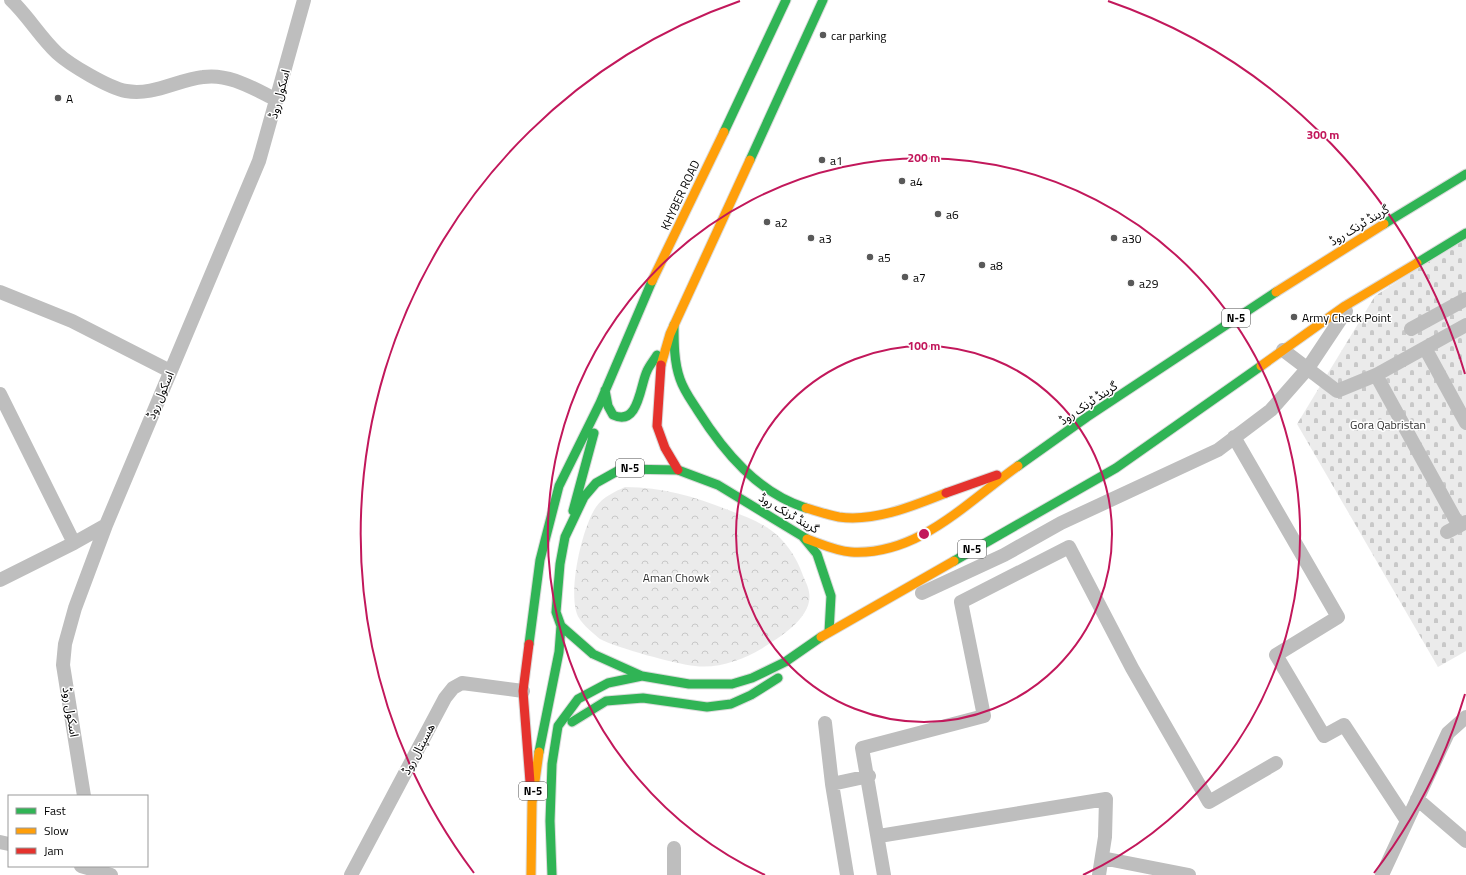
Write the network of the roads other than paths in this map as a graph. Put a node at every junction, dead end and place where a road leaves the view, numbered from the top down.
1 (11, 0) edge
2 (304, 0) edge
3 (786, 0) edge
4 (823, 0) edge
5 (277, 100) junction
6 (1466, 174) edge
7 (1466, 233) edge
8 (0, 292) edge
9 (1466, 299) edge
10 (1352, 302) junction
11 (1466, 325) edge
12 (672, 329) junction
13 (1411, 329) dead end
14 (1426, 348) junction
15 (1283, 350) junction
16 (1308, 368) junction
17 (170, 371) junction
18 (1376, 375) junction
19 (605, 390) junction
20 (0, 394) edge
21 (600, 402) junction
22 (1465, 420) edge
23 (1234, 438) junction
24 (1116, 468) junction
25 (678, 470) junction
26 (1011, 471) junction
27 (1463, 524) edge
28 (106, 525) junction
29 (1447, 532) dead end
30 (565, 537) junction
31 (803, 537) junction
32 (74, 543) junction
33 (0, 580) edge
34 (919, 595) joint
35 (561, 626) junction
36 (829, 632) junction
37 (787, 672) dead end
38 (642, 676) junction
39 (523, 691) junction
40 (1466, 717) edge
41 (825, 723) dead end
42 (1276, 763) dead end
43 (552, 764) junction
44 (868, 776) junction
45 (832, 784) junction
46 (84, 795) edge
47 (1418, 798) junction
48 (532, 803) junction
49 (1407, 820) junction
50 (879, 836) junction
51 (1466, 841) edge
52 (674, 848) dead end
53 (1102, 858) junction
54 (95, 868) edge
55 (111, 875) edge
56 (352, 875) edge
57 (531, 875) edge
58 (552, 875) edge
59 (674, 875) edge
60 (847, 875) edge
61 (884, 875) edge
62 (1099, 875) edge
63 (1189, 875) edge
64 (1382, 875) edge

1 - 5 street
2 - 5 street, اسکول روڈ
3 - 19 main road, KHYBER ROAD
4 - 12 main road
5 - 17 street, اسکول روڈ
6 - 26 main road, گرینڈ ٹرنک روڈ / N-5
7 - 10 main road, N-5
8 - 17 street
9 - 13 street
10 - 15 main road, N-5
10 - 16 street
11 - 14 street
12 - 19 main road
12 - 25 main road
12 - 26 main road
14 - 18 street
14 - 22 street
15 - 16 street
15 - 24 main road, N-5
16 - 18 street
16 - 23 street
17 - 28 street, اسکول روڈ
18 - 27 street
19 - 21 main road, KHYBER ROAD
20 - 32 street
21 - 30 main road
21 - 39 main road
23 - 34 street
23 - 49 street
24 - 34 main road
24 - 36 main road, N-5
25 - 30 main road, گرینڈ ٹرنک روڈ / N-5
25 - 31 main road, گرینڈ ٹرنک روڈ / N-5
26 - 31 main road, گرینڈ ٹرنک روڈ / N-5
27 - 29 street
28 - 32 street
28 - 46 street, اسکول روڈ
30 - 35 main road, گرینڈ ٹرنک روڈ / N-5
31 - 36 main road
32 - 33 street
35 - 38 main road
35 - 48 main road, گرینڈ ٹرنک روڈ / N-5
36 - 38 main road, N-5
37 - 43 main road
38 - 43 main road, N-5
39 - 48 main road
39 - 56 street, ھسپتال روڈ
40 - 47 street
41 - 45 street
42 - 44 street
43 - 58 main road, N-5
44 - 45 street
44 - 50 street
45 - 60 street
47 - 49 street
47 - 51 street
48 - 57 main road, گرینڈ ٹرنک روڈ / N-5
49 - 64 street
50 - 53 street
50 - 61 street
52 - 59 street
53 - 62 street
53 - 63 street
54 - 55 street

